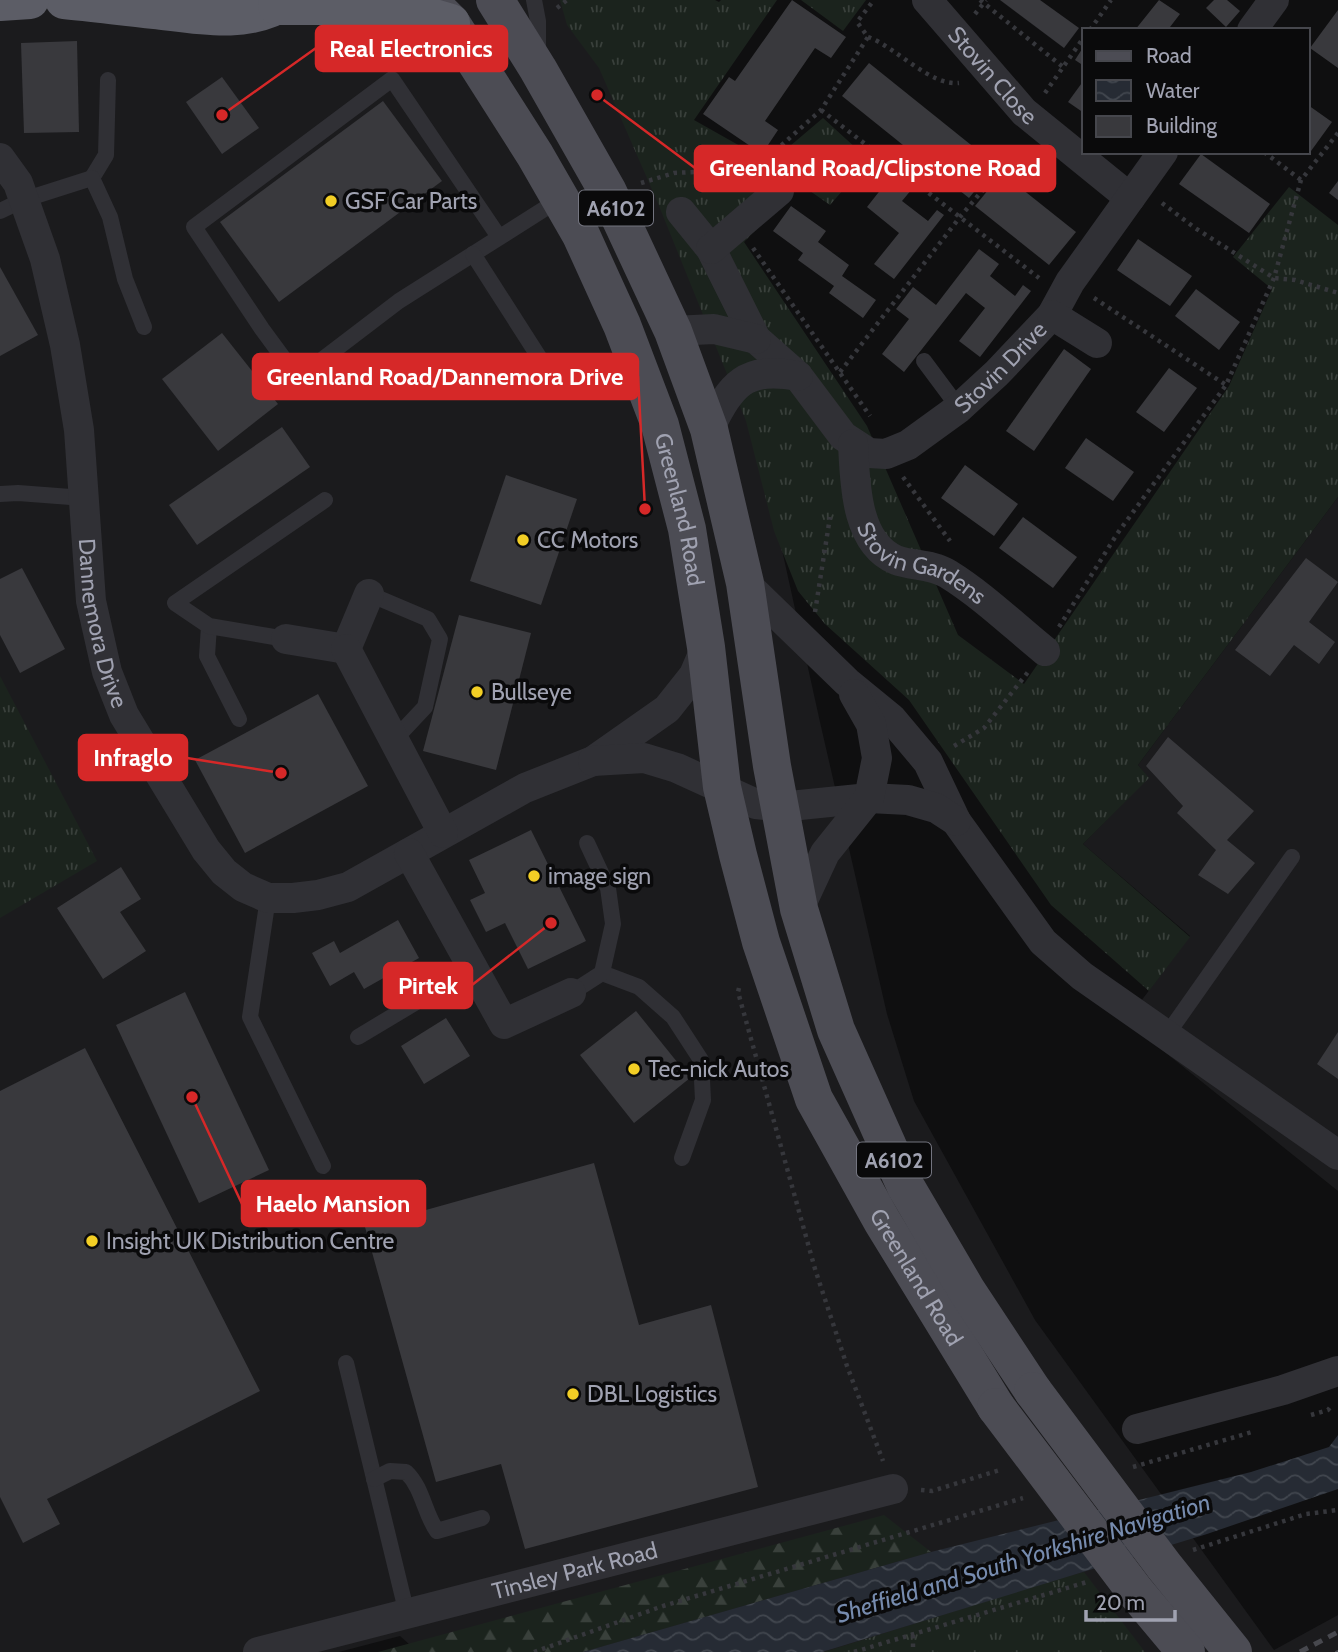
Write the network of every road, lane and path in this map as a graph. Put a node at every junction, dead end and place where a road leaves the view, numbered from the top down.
1 (30, 0) edge
2 (64, 0) edge
3 (495, 0) edge
4 (534, 0) edge
5 (874, 0) edge
6 (928, 0) edge
7 (980, 0) edge
8 (1111, 0) edge
9 (0, 2) edge
10 (281, 3) edge
11 (160, 6) edge
12 (440, 12) edge
13 (1091, 28) edge
14 (868, 37) junction
15 (1082, 40) edge
16 (1063, 67) junction
17 (538, 69) junction
18 (989, 74) junction
19 (108, 80) dead end
20 (821, 110) junction
21 (1031, 118) junction
22 (1338, 133) edge
23 (1082, 154) edge
24 (1082, 154) edge
25 (1162, 154) edge
26 (1267, 154) edge
27 (0, 158) edge
28 (754, 169) junction
29 (92, 178) junction
30 (744, 179) dead end
31 (1301, 180) junction
32 (779, 191) dead end
33 (1135, 191) junction
34 (608, 192) junction
35 (560, 199) junction
36 (12, 205) edge
37 (681, 212) dead end
38 (960, 217) junction
39 (738, 226) junction
40 (499, 237) junction
41 (711, 249) junction
42 (473, 254) junction
43 (1274, 278) junction
44 (1338, 293) edge
45 (1061, 298) junction
46 (144, 327) dead end
47 (673, 331) junction
48 (756, 339) junction
49 (1097, 343) dead end
50 (925, 361) dead end
51 (546, 368) dead end
52 (840, 372) junction
53 (797, 376) junction
54 (1226, 385) junction
55 (959, 408) junction
56 (874, 422) dead end
57 (709, 429) junction
58 (853, 444) junction
59 (887, 454) junction
60 (0, 494) edge
61 (84, 498) junction
62 (325, 500) dead end
63 (832, 505) dead end
64 (954, 546) dead end
65 (746, 583) junction
66 (369, 594) joint
67 (209, 626) junction
68 (286, 639) joint
69 (809, 646) junction
70 (706, 647) junction
71 (346, 649) junction
72 (1045, 651) junction
73 (846, 682) junction
74 (239, 719) dead end
75 (394, 740) junction
76 (593, 761) junction
77 (928, 762) junction
78 (722, 788) junction
79 (869, 798) junction
80 (780, 807) junction
81 (956, 821) junction
82 (443, 833) junction
83 (587, 843) dead end
84 (409, 853) junction
85 (1292, 858) dead end
86 (268, 898) junction
87 (799, 909) junction
88 (473, 968) junction
89 (603, 973) junction
90 (740, 983) dead end
91 (571, 993) joint
92 (1166, 1036) junction
93 (358, 1037) dead end
94 (1338, 1156) edge
95 (682, 1158) dead end
96 (323, 1166) dead end
97 (346, 1363) dead end
98 (1338, 1371) edge
99 (1333, 1404) dead end
100 (1303, 1417) dead end
101 (1137, 1429) dead end
102 (1253, 1432) dead end
103 (1127, 1469) dead end
104 (374, 1479) junction
105 (893, 1489) joint
106 (1035, 1495) dead end
107 (1338, 1510) edge
108 (482, 1518) dead end
109 (1180, 1553) dead end
110 (1100, 1578) dead end
111 (407, 1614) junction
112 (913, 1635) junction
113 (258, 1652) edge
114 (534, 1652) edge
115 (854, 1652) edge
116 (914, 1652) edge
117 (1186, 1652) edge
118 (1233, 1652) edge

1 - 9 highway
2 - 11 highway
3 - 17 main road, Greenland Road / A6102
4 - 17 lane
5 - 14 path
6 - 18 street, Stovin Close
7 - 16 path
8 - 13 path
10 - 11 highway
10 - 12 highway
12 - 35 main road, Greenland Road / A6102
14 - 18 path
14 - 20 path
15 - 16 path
16 - 21 path
17 - 34 main road, Greenland Road / A6102
18 - 21 street, Stovin Close
19 - 29 lane
20 - 28 path
20 - 38 path
21 - 24 street, Stovin Close
21 - 38 path
22 - 31 path
23 - 33 street, Stovin Close
25 - 33 street, Stovin Drive
26 - 31 path
27 - 36 street, Dannemora Drive
28 - 30 path
28 - 34 path
29 - 36 lane
29 - 46 lane
31 - 43 path
32 - 39 street
33 - 43 path
33 - 45 street, Stovin Drive
34 - 47 main road, Greenland Road / A6102
35 - 40 lane
35 - 70 main road, Greenland Road / A6102
36 - 61 street, Dannemora Drive
37 - 41 street
38 - 45 path
38 - 52 path
39 - 41 street
39 - 52 path
40 - 42 lane
40 - 42 lane
41 - 48 street
42 - 51 lane
43 - 44 path
43 - 54 path
45 - 49 street
45 - 54 path
45 - 55 street, Stovin Drive
47 - 48 street
47 - 57 main road, Greenland Road / A6102
48 - 53 street
50 - 55 lane
52 - 56 path
53 - 57 street
53 - 58 street
54 - 72 path
55 - 59 street, Stovin Drive
57 - 65 main road, Greenland Road / A6102
58 - 59 street
58 - 72 street, Stovin Gardens
59 - 64 path
60 - 61 lane
61 - 86 street, Dannemora Drive
62 - 67 lane
63 - 69 path
65 - 69 street
65 - 80 main road, Greenland Road / A6102
66 - 71 street
66 - 75 lane
67 - 68 lane
67 - 74 lane
68 - 71 street
69 - 73 street
70 - 76 street, Dannemora Drive
70 - 78 main road, Greenland Road / A6102
71 - 75 street
72 - 77 path
73 - 77 street
73 - 79 street
75 - 82 street
76 - 78 street, Dannemora Drive
76 - 82 street, Dannemora Drive
77 - 81 street
78 - 80 street
78 - 117 main road, Greenland Road / A6102, bridge
79 - 80 street
79 - 81 street
79 - 87 street
80 - 87 main road, Greenland Road / A6102
81 - 92 street
82 - 84 street, Dannemora Drive
83 - 89 lane
84 - 86 street, Dannemora Drive
84 - 88 street
85 - 92 lane
86 - 96 lane
87 - 118 main road, Greenland Road / A6102, bridge
88 - 91 street
88 - 93 lane
89 - 91 lane
89 - 95 lane
90 - 105 path
92 - 94 street
97 - 104 lane
98 - 101 street
99 - 100 path
102 - 103 path
104 - 108 lane
104 - 111 lane
105 - 111 street, Tinsley Park Road
106 - 114 path
107 - 109 path
110 - 112 path
111 - 113 street, Tinsley Park Road
112 - 115 path
112 - 116 path

